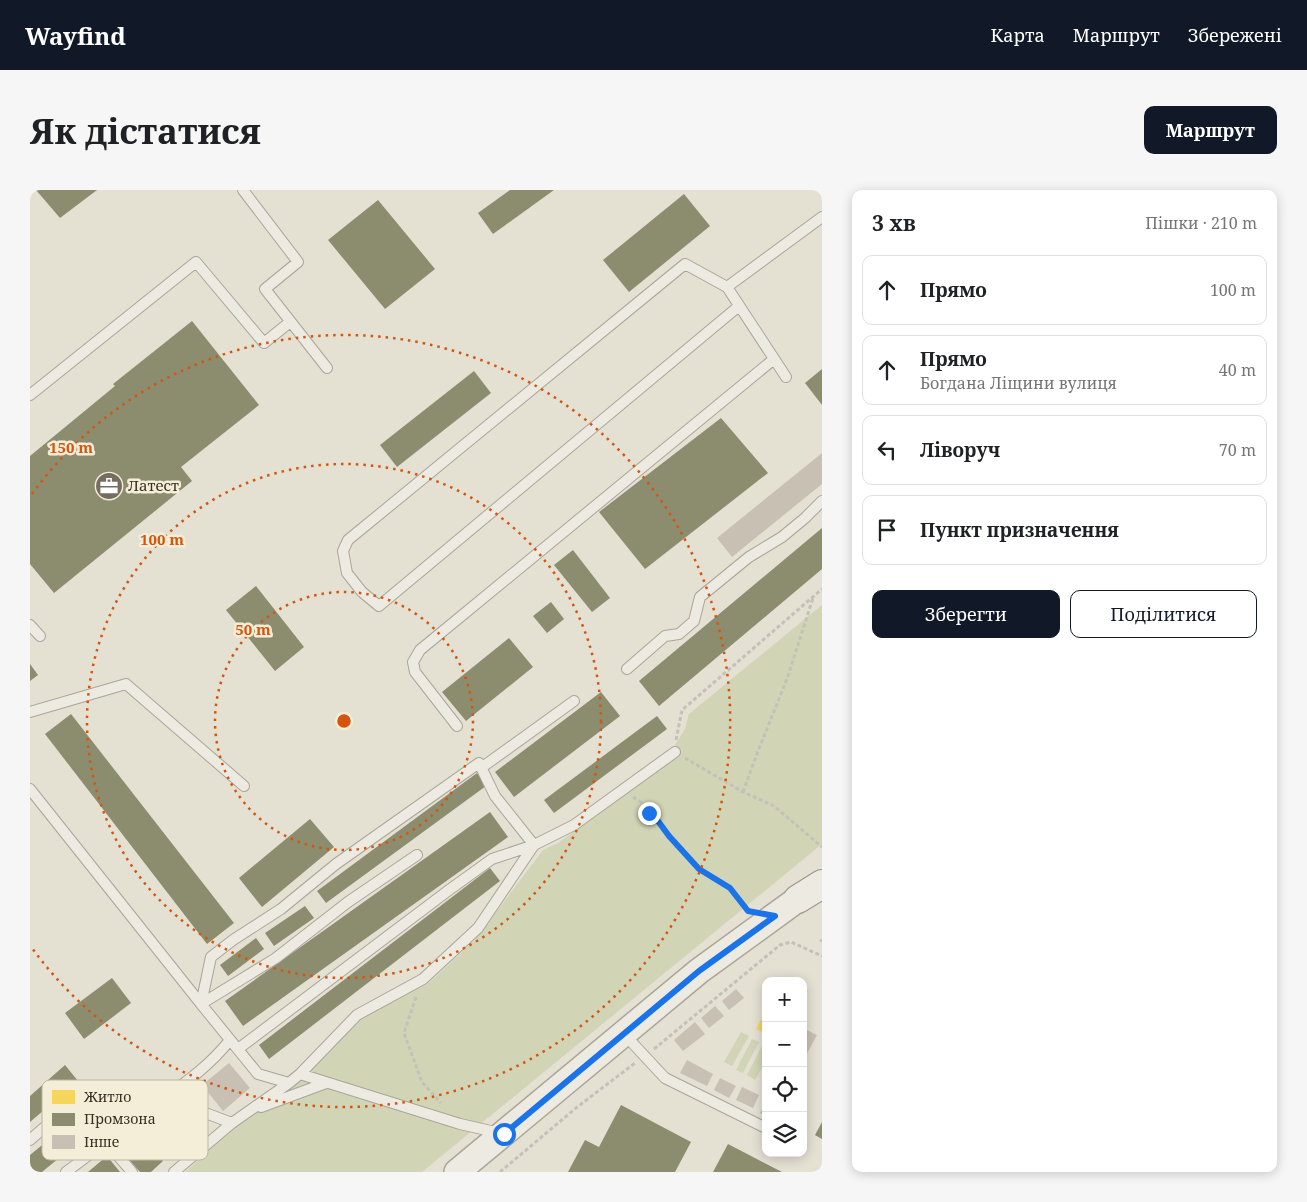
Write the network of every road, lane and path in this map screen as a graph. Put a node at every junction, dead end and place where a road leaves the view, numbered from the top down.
1 (244, 190) edge
2 (822, 218) edge
3 (727, 287) junction
4 (739, 306) junction
5 (290, 322) junction
6 (774, 358) junction
7 (327, 368) dead end
8 (786, 377) dead end
9 (30, 395) edge
10 (822, 501) edge
11 (822, 589) edge
12 (813, 596) junction
13 (30, 625) edge
14 (40, 636) dead end
15 (627, 669) dead end
16 (574, 701) dead end
17 (30, 712) edge
18 (457, 726) dead end
19 (674, 752) junction
20 (481, 768) junction
21 (244, 786) dead end
22 (30, 789) edge
23 (620, 791) junction
24 (743, 792) junction
25 (534, 845) junction
26 (822, 847) edge
27 (417, 855) dead end
28 (822, 884) edge
29 (810, 904) edge
30 (775, 916) junction
31 (822, 956) edge
32 (423, 978) junction
33 (201, 1004) junction
34 (624, 1034) junction
35 (230, 1040) junction
36 (238, 1049) junction
37 (645, 1056) junction
38 (300, 1074) junction
39 (189, 1080) edge
40 (289, 1083) junction
41 (326, 1083) junction
42 (248, 1112) junction
43 (208, 1114) edge
44 (232, 1123) junction
45 (460, 1124) junction
46 (762, 1126) edge
47 (42, 1129) edge
48 (504, 1134) junction
49 (30, 1140) edge
50 (208, 1143) edge
51 (82, 1160) edge
52 (122, 1160) edge
53 (188, 1160) edge
54 (66, 1172) edge
55 (132, 1172) edge
56 (174, 1172) edge
57 (457, 1172) edge
58 (500, 1172) edge

1 - 5 lane
2 - 3 lane
3 - 4 lane
3 - 4 lane
4 - 6 lane
5 - 7 lane
5 - 9 lane
6 - 8 lane
6 - 18 lane
10 - 15 lane
11 - 12 path
12 - 19 path
12 - 24 path
13 - 14 lane
16 - 20 lane
17 - 21 lane
19 - 23 lane
19 - 24 path
20 - 25 lane
20 - 33 lane
22 - 33 lane
23 - 25 lane
23 - 30 path
24 - 26 path
25 - 32 lane
25 - 36 lane
27 - 33 lane
28 - 29 main road
29 - 30 street
30 - 34 street
31 - 37 path
32 - 38 lane
32 - 45 path
33 - 35 lane
34 - 37 lane
34 - 48 street
35 - 36 lane
35 - 39 lane
36 - 40 lane
37 - 46 lane
37 - 58 path
38 - 40 lane
38 - 41 lane
40 - 42 lane
41 - 42 lane
41 - 45 lane
42 - 44 lane
43 - 44 lane
44 - 50 lane
45 - 48 lane
47 - 49 lane
48 - 57 street
51 - 54 lane
52 - 55 lane
53 - 56 lane

